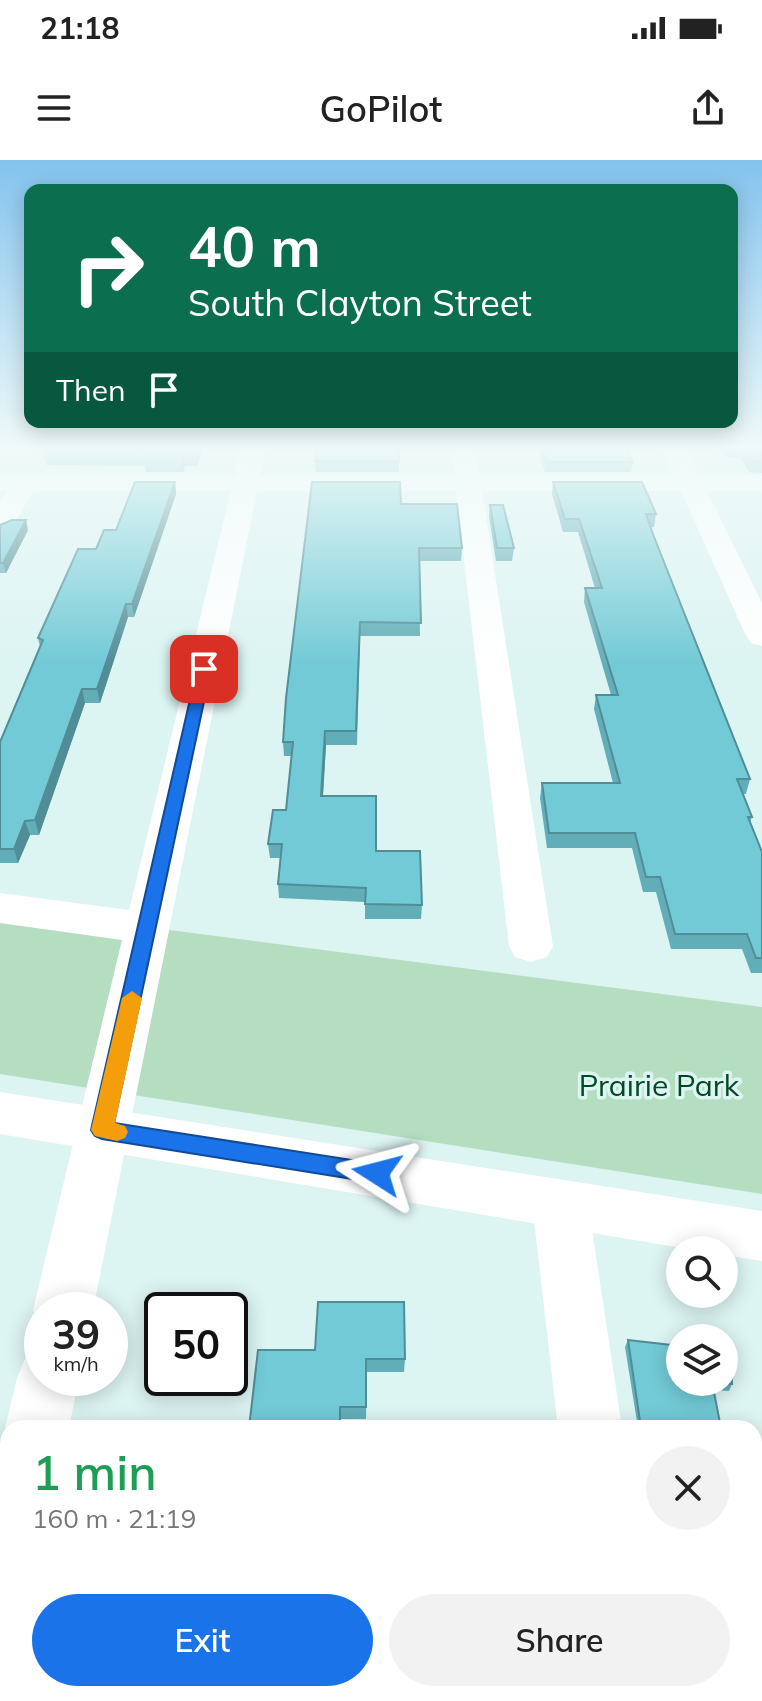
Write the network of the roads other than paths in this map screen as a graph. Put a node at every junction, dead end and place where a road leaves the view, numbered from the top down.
1 (237, 520) edge
2 (474, 520) edge
3 (706, 520) edge
4 (762, 636) edge
5 (0, 908) edge
6 (147, 928) junction
7 (531, 946) dead end
8 (0, 1113) edge
9 (102, 1130) junction
10 (560, 1203) junction
11 (762, 1236) edge
12 (67, 1292) edge
13 (44, 1396) edge
14 (39, 1420) edge
15 (589, 1420) edge

1 - 6 street
2 - 7 street
3 - 4 street
5 - 6 street
6 - 9 street
8 - 9 street
9 - 10 street
9 - 12 street
10 - 11 street
10 - 15 street
13 - 14 street

